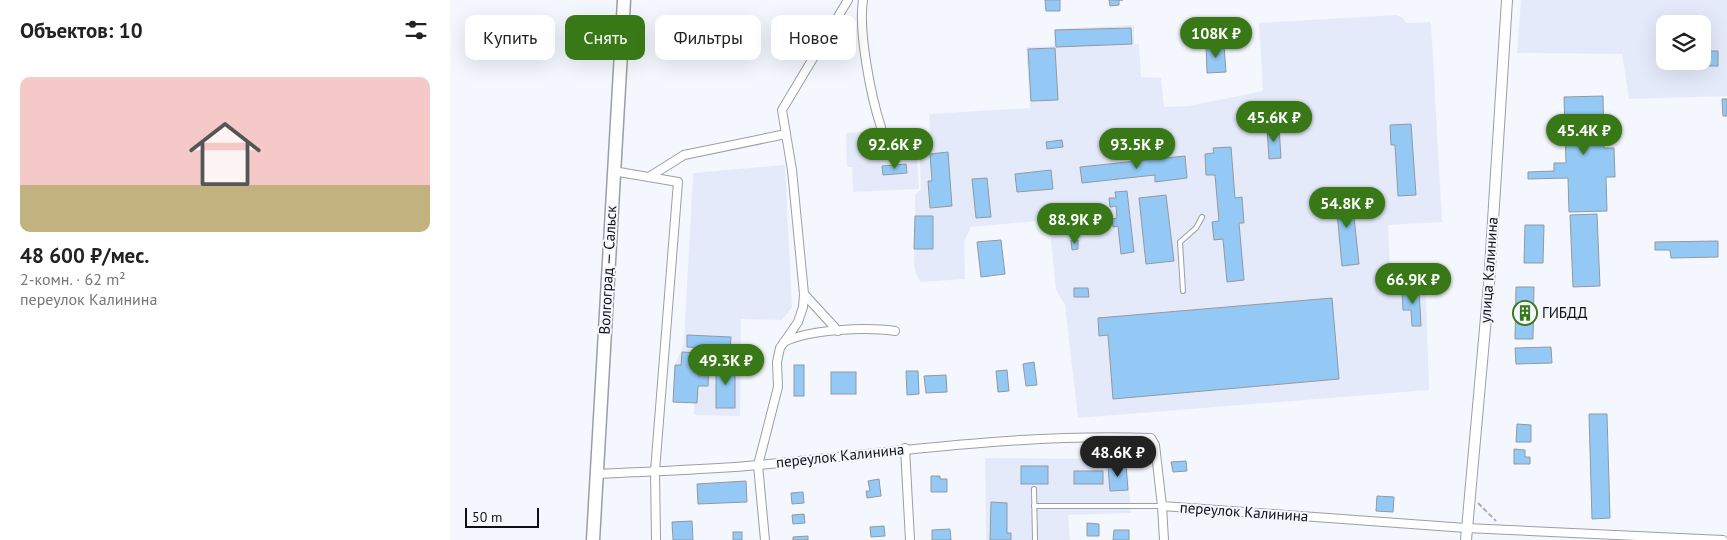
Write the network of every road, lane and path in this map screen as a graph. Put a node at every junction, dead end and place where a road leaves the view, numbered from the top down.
1 (624, 0) edge
2 (848, 0) edge
3 (863, 0) edge
4 (1507, 0) edge
5 (881, 127) dead end
6 (786, 134) junction
7 (613, 171) junction
8 (648, 177) junction
9 (1202, 217) dead end
10 (1183, 291) dead end
11 (804, 294) junction
12 (838, 331) junction
13 (895, 331) dead end
14 (784, 342) junction
15 (904, 448) junction
16 (758, 465) junction
17 (655, 471) junction
18 (597, 474) junction
19 (1034, 489) dead end
20 (1034, 506) junction
21 (1162, 506) junction
22 (1466, 528) junction
23 (1622, 537) edge
24 (593, 540) edge
25 (656, 540) edge
26 (765, 540) edge
27 (910, 540) edge
28 (1035, 540) edge
29 (1164, 540) edge
30 (1466, 540) edge
31 (1713, 540) edge
32 (1723, 540) edge

1 - 7 main road, Волгоград — Сальск
2 - 6 street
3 - 5 street
4 - 22 street, улица Калинина
6 - 8 street
6 - 11 street
7 - 8 street
7 - 18 main road, Волгоград — Сальск
8 - 17 street
9 - 10 lane
11 - 12 street
11 - 14 street
12 - 13 street
12 - 14 street
14 - 16 street
15 - 16 street, переулок Калинина
15 - 21 street, переулок Калинина
15 - 27 street
16 - 17 street, переулок Калинина
16 - 26 street
17 - 18 street, переулок Калинина
17 - 25 street
18 - 24 main road, Волгоград — Сальск
19 - 20 lane
20 - 21 lane
20 - 28 lane
21 - 22 street, переулок Калинина
21 - 29 street
22 - 23 street, переулок Калинина
22 - 30 street, улица Калинина
23 - 31 street, переулок Калинина
31 - 32 street, переулок Калинина

